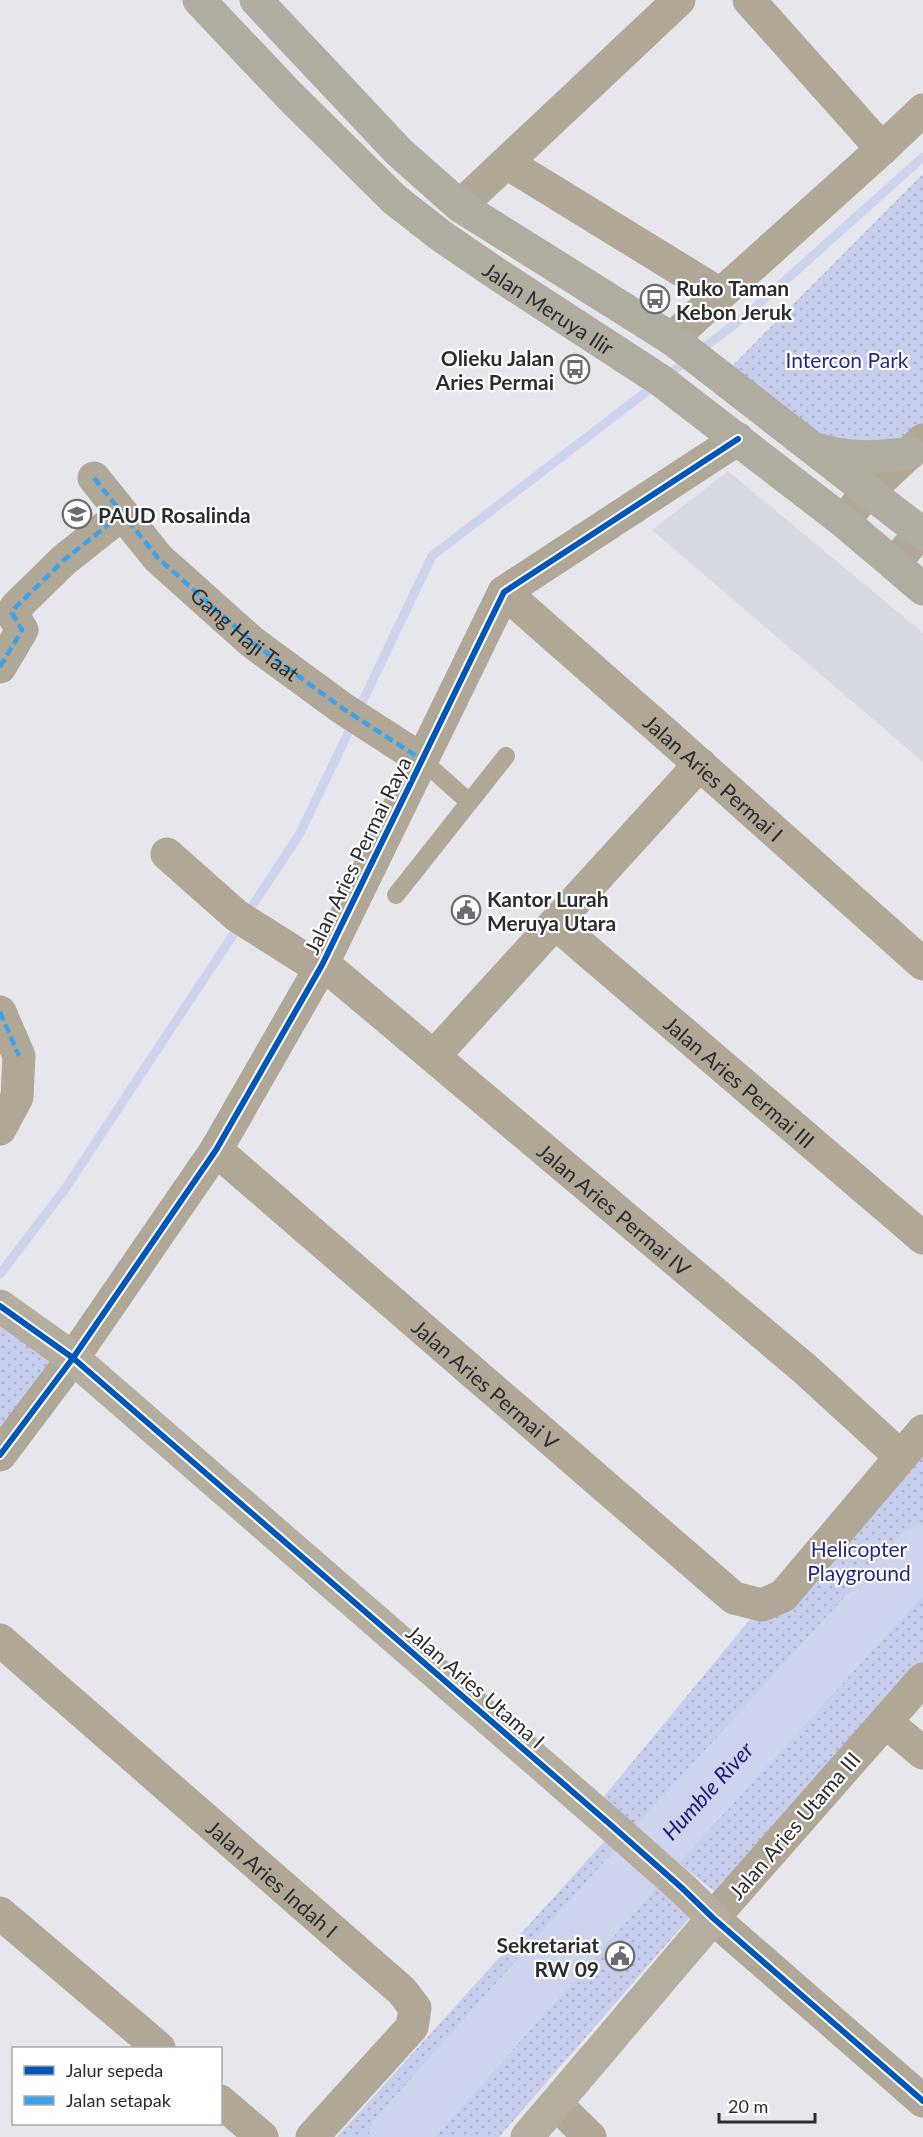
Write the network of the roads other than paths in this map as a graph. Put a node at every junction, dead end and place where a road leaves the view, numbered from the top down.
1 (199, 0) edge
2 (256, 0) edge
3 (679, 0) edge
4 (749, 0) edge
5 (923, 110) edge
6 (882, 149) junction
7 (507, 163) junction
8 (460, 206) junction
9 (720, 294) junction
10 (682, 347) junction
11 (725, 430) junction
12 (916, 446) edge
13 (812, 447) junction
14 (94, 478) dead end
15 (868, 492) junction
16 (122, 514) junction
17 (843, 521) junction
18 (922, 532) edge
19 (894, 564) junction
20 (923, 589) edge
21 (504, 592) junction
22 (0, 667) edge
23 (409, 750) junction
24 (506, 756) dead end
25 (700, 764) junction
26 (469, 802) junction
27 (167, 854) dead end
28 (396, 896) dead end
29 (556, 924) junction
30 (314, 962) junction
31 (923, 964) edge
32 (0, 1012) edge
33 (434, 1056) junction
34 (0, 1129) edge
35 (216, 1150) junction
36 (923, 1238) edge
37 (0, 1306) edge
38 (73, 1358) junction
39 (923, 1431) edge
40 (0, 1455) edge
41 (901, 1457) junction
42 (0, 1640) edge
43 (923, 1679) edge
44 (886, 1722) junction
45 (923, 1753) edge
46 (0, 1913) edge
47 (713, 1918) junction
48 (157, 2047) edge
49 (923, 2101) edge
50 (222, 2104) edge
51 (556, 2104) junction
52 (262, 2137) edge
53 (312, 2137) edge
54 (527, 2137) edge
55 (590, 2137) edge

1 - 11 main road, Jalan Meruya Ilir
2 - 8 main road, Jalan Meruya Ilir
3 - 7 street
4 - 6 street
5 - 6 street
6 - 9 street
7 - 8 street
7 - 9 street
8 - 10 main road, Jalan Meruya Ilir
9 - 10 street
10 - 13 main road, Jalan Meruya Ilir
11 - 17 main road, Jalan Meruya Ilir
11 - 21 street
12 - 13 main road
12 - 15 street
13 - 15 main road, Jalan Meruya Ilir
14 - 16 street, Gang Haji Taat
15 - 17 street
15 - 18 main road, Jalan Meruya Ilir
16 - 22 street
16 - 23 street, Gang Haji Taat
17 - 19 main road, Jalan Meruya Ilir
18 - 19 street
19 - 20 main road, Jalan Meruya Ilir
21 - 23 street, Jalan Aries Permai Raya
21 - 25 street, Jalan Aries Permai I
23 - 26 lane
23 - 30 street, Jalan Aries Permai Raya
24 - 26 lane
25 - 29 street
25 - 31 street, Jalan Aries Permai I
26 - 28 lane
27 - 30 street, Jalan Aries Permai IV
29 - 33 street
29 - 36 street, Jalan Aries Permai III
30 - 33 street, Jalan Aries Permai IV
30 - 35 street, Jalan Aries Permai Raya
32 - 34 street
33 - 41 street, Jalan Aries Permai IV
35 - 38 street, Jalan Aries Permai Raya
35 - 41 street, Jalan Aries Permai V
37 - 38 street, Jalan Aries Utama I
38 - 40 street, Jalan Aries Permai Raya
38 - 47 street, Jalan Aries Utama I
39 - 41 street
42 - 53 street, Jalan Aries Indah I
43 - 44 street, Jalan Aries Utama III
44 - 45 street
44 - 47 street, Jalan Aries Utama III
46 - 48 street
47 - 49 street, Jalan Aries Utama I
47 - 51 street, Jalan Aries Utama III
50 - 52 street
51 - 54 street, Jalan Aries Utama III
51 - 55 street

